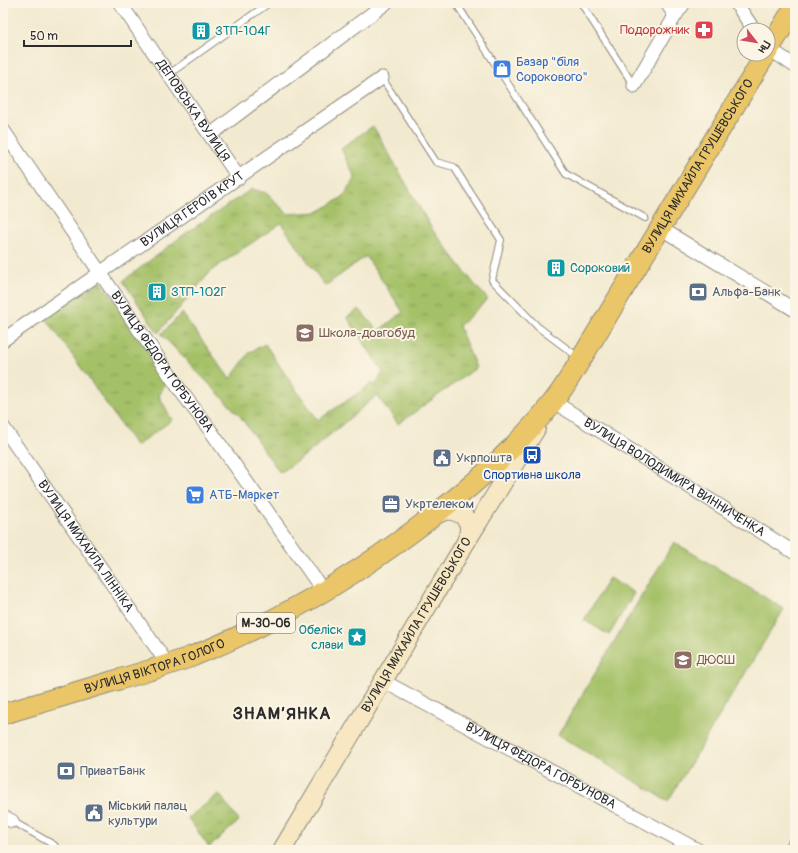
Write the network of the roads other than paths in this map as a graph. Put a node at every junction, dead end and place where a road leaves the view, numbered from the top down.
1 (120, 3) edge
2 (269, 3) edge
3 (386, 3) edge
4 (456, 3) edge
5 (581, 3) edge
6 (667, 3) edge
7 (684, 3) edge
8 (736, 3) edge
9 (795, 6) edge
10 (675, 16) junction
11 (749, 22) edge
12 (776, 37) edge
13 (776, 55) edge
14 (760, 62) edge
15 (795, 66) edge
16 (168, 74) junction
17 (382, 78) joint
18 (634, 86) joint
19 (3, 130) edge
20 (210, 135) junction
21 (239, 178) junction
22 (652, 223) junction
23 (100, 273) junction
24 (795, 310) edge
25 (3, 340) edge
26 (581, 359) junction
27 (554, 402) junction
28 (3, 427) edge
29 (494, 466) joint
30 (433, 516) junction
31 (466, 542) junction
32 (795, 553) edge
33 (324, 592) junction
34 (166, 666) junction
35 (383, 681) junction
36 (3, 714) edge
37 (7, 819) edge
38 (795, 843) edge
39 (58, 850) edge
40 (282, 850) edge
41 (698, 850) edge
42 (791, 850) edge

1 - 16 street, ДЕПОВСЬКА ВУЛИЦЯ
2 - 16 lane
3 - 20 street
4 - 22 lane
5 - 18 lane
6 - 10 street
7 - 10 street
8 - 11 street
9 - 12 main road, ВУЛИЦЯ МИХАЙЛА ГРУШЕВСЬКОГО / М-30-06
10 - 18 street
13 - 15 street
14 - 22 main road, ВУЛИЦЯ МИХАЙЛА ГРУШЕВСЬКОГО / М-30-06
16 - 20 street, ДЕПОВСЬКА ВУЛИЦЯ
17 - 21 street, ВУЛИЦЯ ГЕРОЇВ КРУТ
17 - 26 lane
19 - 23 street, ВУЛИЦЯ ФЕДОРА ГОРБУНОВА
20 - 21 street, ДЕПОВСЬКА ВУЛИЦЯ
21 - 23 street, ВУЛИЦЯ ГЕРОЇВ КРУТ
22 - 24 street
22 - 26 main road, ВУЛИЦЯ МИХАЙЛА ГРУШЕВСЬКОГО / М-30-06
23 - 25 street, ВУЛИЦЯ ГЕРОЇВ КРУТ
23 - 33 street, ВУЛИЦЯ ФЕДОРА ГОРБУНОВА
26 - 27 main road, ВУЛИЦЯ МИХАЙЛА ГРУШЕВСЬКОГО / М-30-06
27 - 29 main road, ВУЛИЦЯ МИХАЙЛА ГРУШЕВСЬКОГО / М-30-06
27 - 31 main road, ВУЛИЦЯ МИХАЙЛА ГРУШЕВСЬКОГО
27 - 32 street, ВУЛИЦЯ ВОЛОДИМИРА ВИННИЧЕНКА
28 - 34 street, ВУЛИЦЯ МИХАЙЛА ЛІННІКА
29 - 30 main road, ВУЛИЦЯ ВІКТОРА ГОЛОГО / М-30-06
30 - 31 main road
30 - 33 main road, ВУЛИЦЯ ВІКТОРА ГОЛОГО / М-30-06
31 - 35 main road, ВУЛИЦЯ МИХАЙЛА ГРУШЕВСЬКОГО
33 - 34 main road, ВУЛИЦЯ ВІКТОРА ГОЛОГО / М-30-06
34 - 36 main road, ВУЛИЦЯ ВІКТОРА ГОЛОГО / М-30-06
35 - 40 main road, ВУЛИЦЯ МИХАЙЛА ГРУШЕВСЬКОГО
35 - 41 street, ВУЛИЦЯ ФЕДОРА ГОРБУНОВА
37 - 39 lane
38 - 42 street

